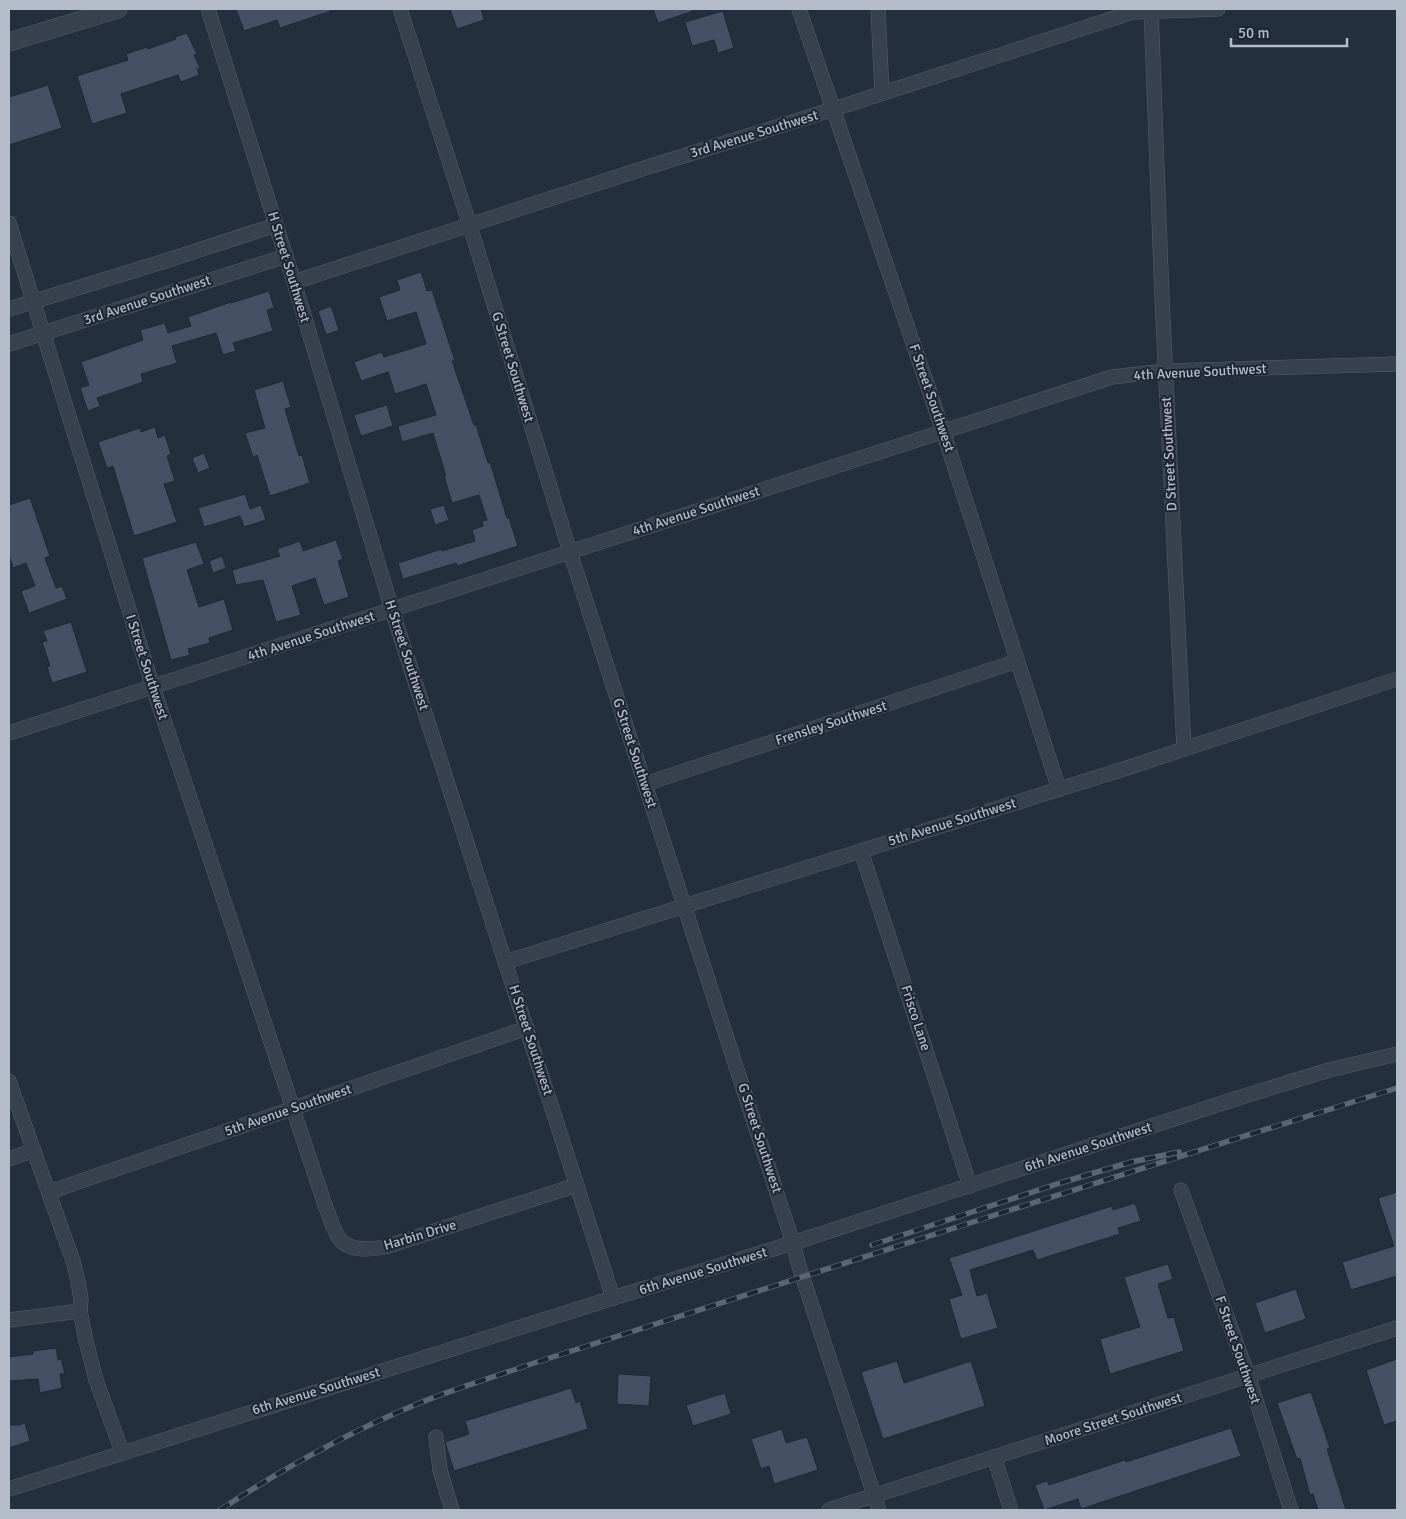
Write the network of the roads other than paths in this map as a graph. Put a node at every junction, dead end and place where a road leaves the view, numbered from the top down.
1 (118, 9) edge
2 (208, 9) edge
3 (400, 9) edge
4 (800, 9) edge
5 (878, 9) edge
6 (1218, 9) edge
7 (1151, 10) edge
8 (9, 42) edge
9 (882, 93) junction
10 (834, 109) junction
11 (9, 223) edge
12 (276, 225) junction
13 (470, 226) junction
14 (286, 256) junction
15 (294, 282) junction
16 (34, 301) junction
17 (9, 309) edge
18 (44, 333) junction
19 (9, 344) edge
20 (1397, 364) edge
21 (1165, 371) junction
22 (943, 431) junction
23 (570, 552) junction
24 (392, 610) junction
25 (1017, 661) junction
26 (1397, 679) edge
27 (153, 687) junction
28 (9, 733) edge
29 (1184, 749) junction
30 (645, 784) junction
31 (1059, 789) junction
32 (861, 851) junction
33 (685, 906) junction
34 (505, 962) junction
35 (527, 1028) junction
36 (1397, 1054) edge
37 (9, 1081) edge
38 (293, 1108) junction
39 (34, 1150) junction
40 (9, 1159) edge
41 (577, 1185) junction
42 (970, 1186) junction
43 (1181, 1190) dead end
44 (49, 1192) junction
45 (793, 1243) junction
46 (613, 1298) junction
47 (80, 1310) junction
48 (9, 1320) edge
49 (1397, 1328) edge
50 (1248, 1375) junction
51 (436, 1438) dead end
52 (122, 1452) junction
53 (994, 1457) junction
54 (9, 1489) edge
55 (874, 1496) junction
56 (452, 1510) edge
57 (829, 1510) edge
58 (879, 1510) edge
59 (1011, 1510) edge
60 (1290, 1510) edge

1 - 8 street
2 - 12 street, H Street Southwest
3 - 13 street, G Street Southwest
4 - 10 street, F Street Southwest
5 - 9 street
6 - 7 street, 3rd Avenue Southwest
7 - 9 street, 3rd Avenue Southwest
7 - 21 street, D Street Southwest
9 - 10 street, 3rd Avenue Southwest
10 - 13 street, 3rd Avenue Southwest
10 - 22 street, F Street Southwest
11 - 16 street, I Street Southwest
12 - 14 street, H Street Southwest
12 - 16 street
13 - 15 street, 3rd Avenue Southwest
13 - 23 street, G Street Southwest
14 - 15 street, H Street Southwest
14 - 18 street, 3rd Avenue Southwest
15 - 24 street, H Street Southwest
16 - 17 street
16 - 18 street, I Street Southwest
18 - 19 street, 3rd Avenue Southwest
18 - 27 street, I Street Southwest
20 - 21 street, 4th Avenue Southwest
21 - 22 street, 4th Avenue Southwest
21 - 29 street, D Street Southwest
22 - 23 street, 4th Avenue Southwest
22 - 25 street, F Street Southwest
23 - 24 street, 4th Avenue Southwest
23 - 30 street, G Street Southwest
24 - 27 street, 4th Avenue Southwest
24 - 34 street, H Street Southwest
25 - 30 street, Frensley Southwest
25 - 31 street, F Street Southwest
26 - 29 street, 5th Avenue Southwest
27 - 28 street, 4th Avenue Southwest
27 - 38 street, I Street Southwest
29 - 31 street, 5th Avenue Southwest
30 - 33 street, G Street Southwest
31 - 32 street, 5th Avenue Southwest
32 - 33 street, 5th Avenue Southwest
32 - 42 street, Frisco Lane
33 - 34 street, 5th Avenue Southwest
33 - 45 street, G Street Southwest
34 - 35 street, H Street Southwest
35 - 38 street, 5th Avenue Southwest
35 - 41 street, H Street Southwest
36 - 42 street, 6th Avenue Southwest
37 - 39 street
38 - 41 street, Harbin Drive
38 - 44 street, 5th Avenue Southwest
39 - 40 street
39 - 44 street
41 - 46 street, H Street Southwest
42 - 45 street, 6th Avenue Southwest
43 - 50 street, F Street Southwest
44 - 47 street
45 - 46 street, 6th Avenue Southwest
45 - 55 street, G Street Southwest
46 - 52 street, 6th Avenue Southwest
47 - 48 street
47 - 52 street
49 - 50 street, Moore Street Southwest
50 - 53 street, Moore Street Southwest
50 - 60 street, F Street Southwest
51 - 56 street
52 - 54 street, 6th Avenue Southwest
53 - 55 street, Moore Street Southwest
53 - 59 street
55 - 57 street, Moore Street Southwest
55 - 58 street, G Street Southwest

